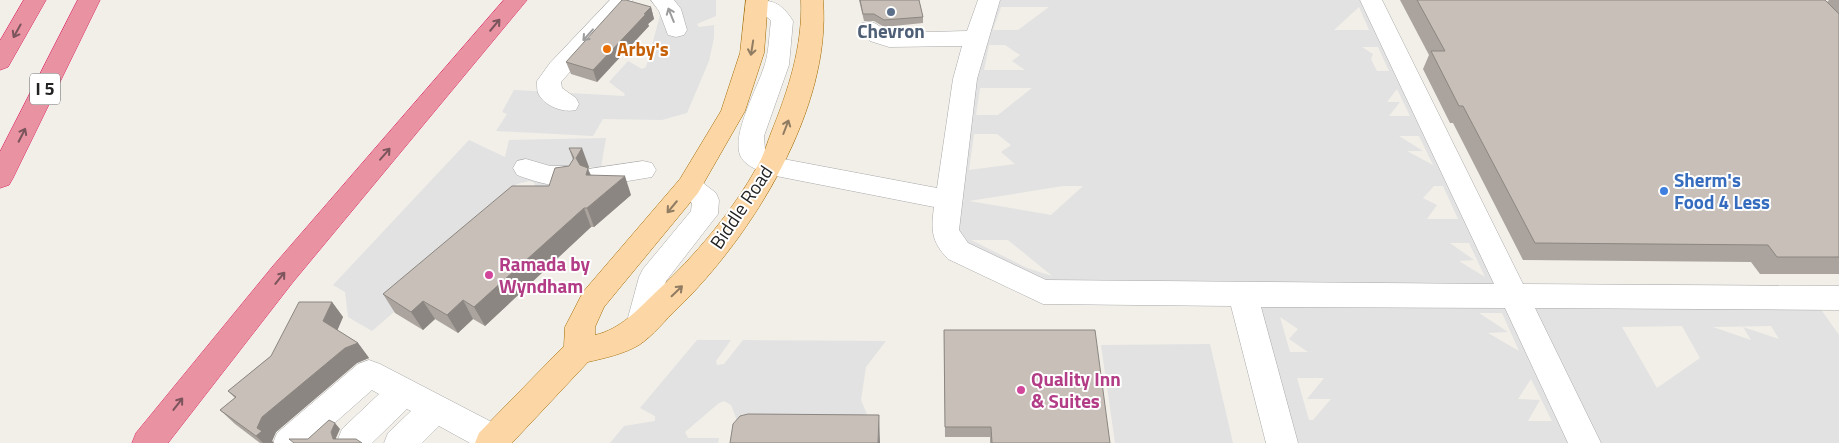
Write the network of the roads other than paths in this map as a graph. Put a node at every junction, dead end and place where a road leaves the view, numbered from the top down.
1 (35, 0) edge
2 (89, 0) edge
3 (516, 0) edge
4 (622, 0) edge
5 (662, 0) edge
6 (812, 0) edge
7 (989, 0) edge
8 (1371, 0) edge
9 (757, 2) edge
10 (676, 30) dead end
11 (908, 32) dead end
12 (976, 38) junction
13 (0, 62) edge
14 (567, 104) dead end
15 (771, 166) junction
16 (526, 168) dead end
17 (643, 170) dead end
18 (567, 176) edge
19 (598, 176) edge
20 (0, 178) edge
21 (689, 186) junction
22 (949, 200) junction
23 (1244, 295) junction
24 (1514, 296) junction
25 (1839, 298) edge
26 (641, 326) junction
27 (579, 351) junction
28 (403, 392) junction
29 (436, 408) junction
30 (354, 439) edge
31 (493, 441) edge
32 (148, 443) edge
33 (289, 443) edge
34 (400, 443) edge
35 (1282, 443) edge
36 (1586, 443) edge

1 -> 13 highway
20 -> 2 highway, I 5
32 -> 3 highway
4 -> 14 lane
10 -> 5 lane
15 -> 6 main road, Biddle Road
7 - 12 lane
8 - 24 lane
9 - 15 lane
9 -> 21 main road
11 - 12 lane
12 - 22 lane
15 - 22 lane
26 -> 15 main road, Biddle Road
16 - 18 lane
17 - 19 lane
21 - 26 lane
21 -> 27 main road
22 - 23 lane
23 - 24 lane
23 - 35 lane
24 - 25 lane
24 - 36 lane
26 - 27 main road, Biddle Road
27 - 31 main road
28 - 29 lane
28 - 30 lane
28 - 33 lane
29 - 31 lane
29 - 34 lane

